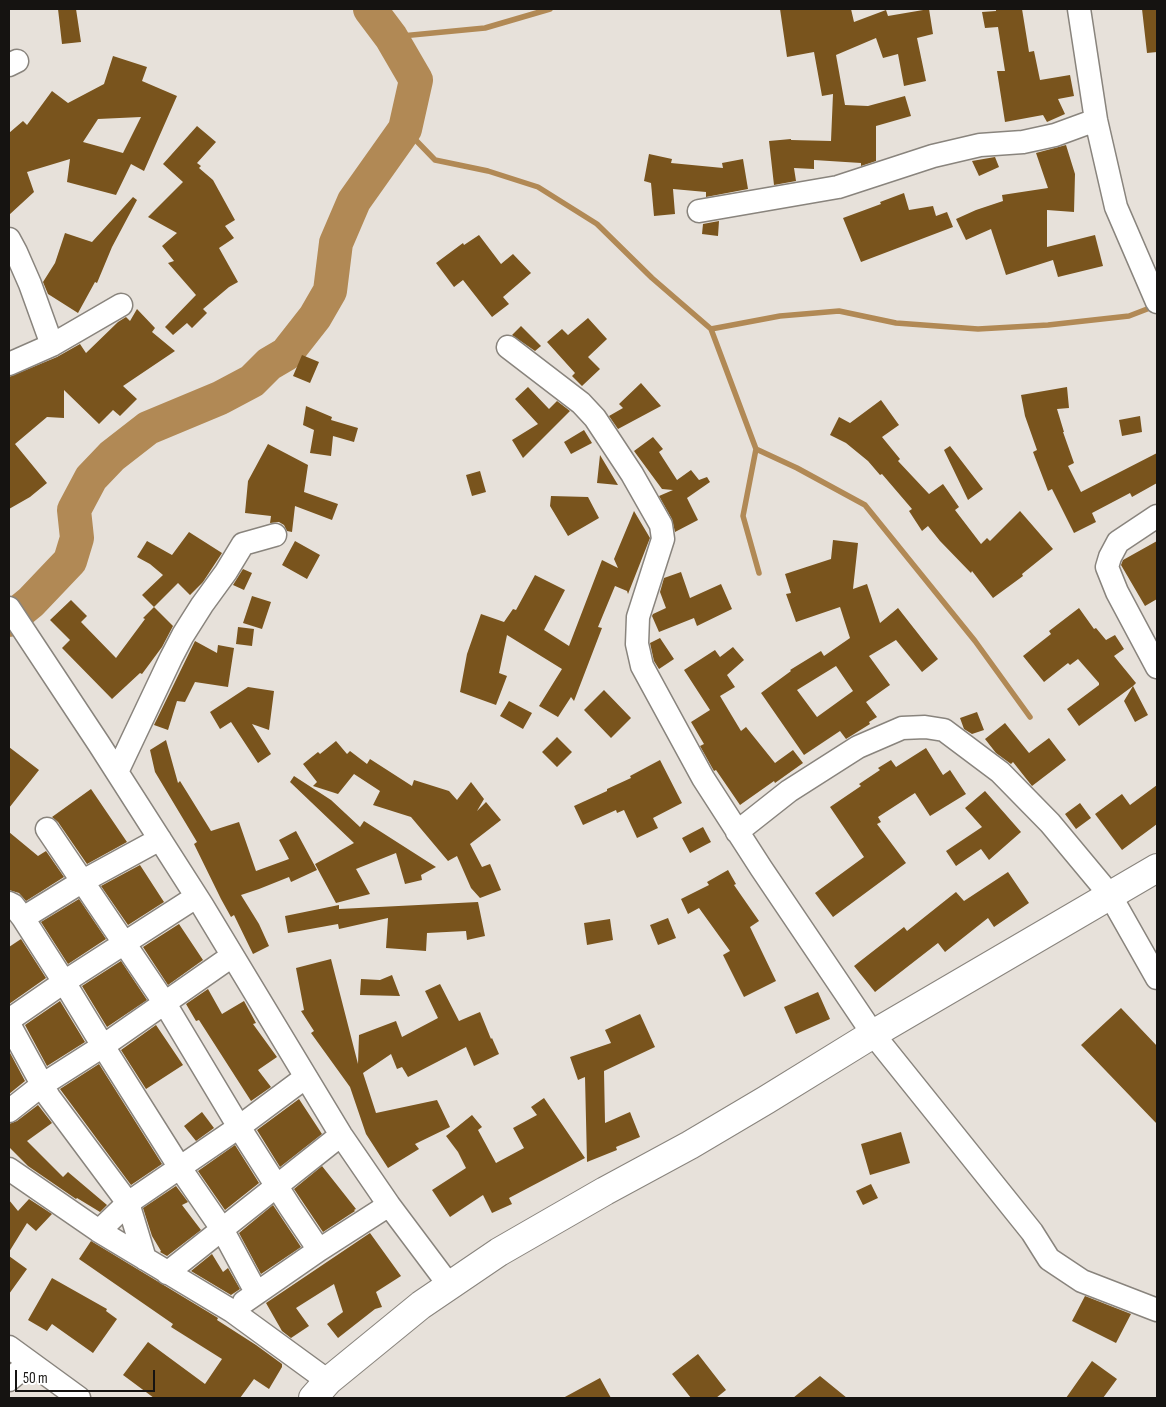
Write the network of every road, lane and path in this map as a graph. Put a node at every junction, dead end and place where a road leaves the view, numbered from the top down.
1 (1079, 9) edge
2 (1096, 120) junction
3 (699, 211) dead end
4 (9, 239) edge
5 (1157, 302) edge
6 (121, 305) dead end
7 (52, 344) junction
8 (508, 347) dead end
9 (9, 364) edge
10 (1157, 516) edge
11 (275, 535) dead end
12 (9, 608) edge
13 (1157, 667) edge
14 (117, 772) junction
15 (47, 829) dead end
16 (737, 832) junction
17 (160, 839) junction
18 (1157, 868) edge
19 (83, 882) junction
20 (196, 896) junction
21 (1110, 896) junction
22 (16, 911) edge
23 (125, 944) junction
24 (232, 956) junction
25 (1157, 978) edge
26 (64, 982) junction
27 (164, 1002) junction
28 (9, 1022) edge
29 (873, 1034) junction
30 (103, 1046) junction
31 (306, 1077) junction
32 (42, 1085) junction
33 (9, 1111) edge
34 (239, 1127) junction
35 (341, 1135) junction
36 (180, 1168) junction
37 (9, 1169) edge
38 (276, 1186) junction
39 (128, 1203) junction
40 (389, 1205) junction
41 (222, 1229) junction
42 (99, 1231) junction
43 (319, 1250) junction
44 (145, 1259) junction
45 (167, 1273) junction
46 (448, 1285) junction
47 (256, 1292) junction
48 (1157, 1310) edge
49 (232, 1311) junction
50 (9, 1347) edge
51 (29, 1363) junction
52 (9, 1380) edge
53 (321, 1389) edge
54 (79, 1398) edge

1 - 2 street
2 - 3 street
2 - 5 street
4 - 7 street
6 - 7 street
7 - 9 street
8 - 16 street
10 - 13 street
11 - 14 street
12 - 14 street
14 - 17 street
15 - 19 street
16 - 21 street
16 - 29 street
17 - 19 street
17 - 20 street
18 - 21 street
19 - 22 street
19 - 23 street
20 - 23 street
20 - 24 street
21 - 25 street
21 - 29 street
22 - 26 street
23 - 26 street
23 - 27 street
24 - 27 street
24 - 31 street
26 - 28 street
26 - 30 street
27 - 30 street
27 - 34 street
28 - 32 street
29 - 46 street
29 - 48 street
30 - 32 street
30 - 36 street
31 - 34 street
31 - 35 street
32 - 33 street
32 - 39 street
34 - 36 street
34 - 38 street
35 - 38 street
35 - 40 street
36 - 39 street
36 - 41 street
37 - 42 street
38 - 41 street
38 - 43 street
39 - 42 street
39 - 44 street
40 - 43 street
40 - 46 street
41 - 45 street
41 - 47 street
42 - 44 street
43 - 47 street
44 - 45 street
45 - 49 street
46 - 53 street
47 - 49 street
49 - 53 street
50 - 51 street
51 - 52 street
51 - 54 street

